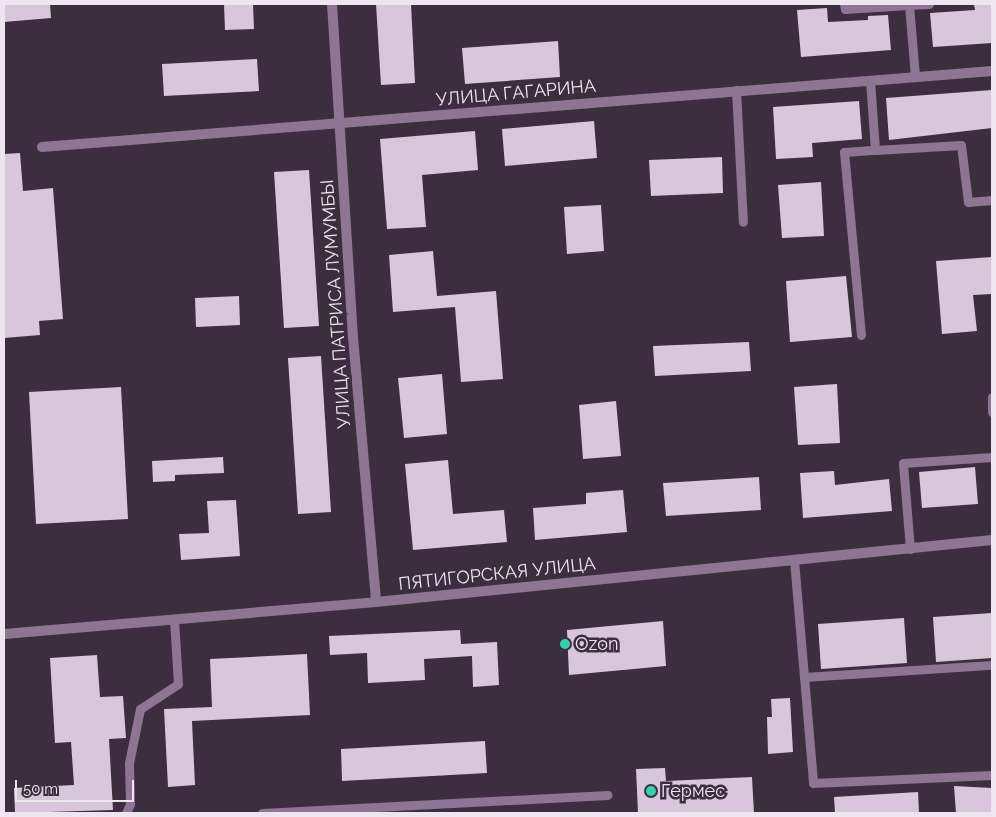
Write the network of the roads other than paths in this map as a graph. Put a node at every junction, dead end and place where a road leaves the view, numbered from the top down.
1 (332, 4) edge
2 (844, 4) edge
3 (929, 4) edge
4 (910, 5) junction
5 (992, 72) edge
6 (915, 77) junction
7 (870, 80) junction
8 (736, 90) junction
9 (340, 124) junction
10 (42, 146) dead end
11 (875, 150) junction
12 (992, 200) edge
13 (743, 222) dead end
14 (861, 335) dead end
15 (992, 397) edge
16 (992, 412) edge
17 (992, 457) edge
18 (992, 540) edge
19 (910, 549) junction
20 (794, 560) junction
21 (376, 602) junction
22 (174, 620) junction
23 (4, 634) edge
24 (992, 665) edge
25 (804, 677) junction
26 (992, 775) edge
27 (608, 794) dead end
28 (126, 813) edge
29 (262, 813) edge

1 - 9 street, УЛИЦА ПАТРИСА ЛУМУМБЫ
2 - 4 lane
3 - 4 lane
4 - 6 lane
5 - 6 street, УЛИЦА ГАГАРИНА
6 - 7 street, УЛИЦА ГАГАРИНА
7 - 8 street, УЛИЦА ГАГАРИНА
7 - 11 lane
8 - 9 street, УЛИЦА ГАГАРИНА
8 - 13 lane
9 - 10 street, УЛИЦА ГАГАРИНА
9 - 21 street, УЛИЦА ПАТРИСА ЛУМУМБЫ
11 - 12 lane
11 - 14 lane
15 - 16 lane
17 - 19 lane
18 - 19 street, ПЯТИГОРСКАЯ УЛИЦА
19 - 20 street, ПЯТИГОРСКАЯ УЛИЦА
20 - 21 street, ПЯТИГОРСКАЯ УЛИЦА
20 - 25 lane
21 - 22 street, ПЯТИГОРСКАЯ УЛИЦА
22 - 23 street, ПЯТИГОРСКАЯ УЛИЦА
22 - 28 lane
24 - 25 lane
25 - 26 lane
27 - 29 lane

